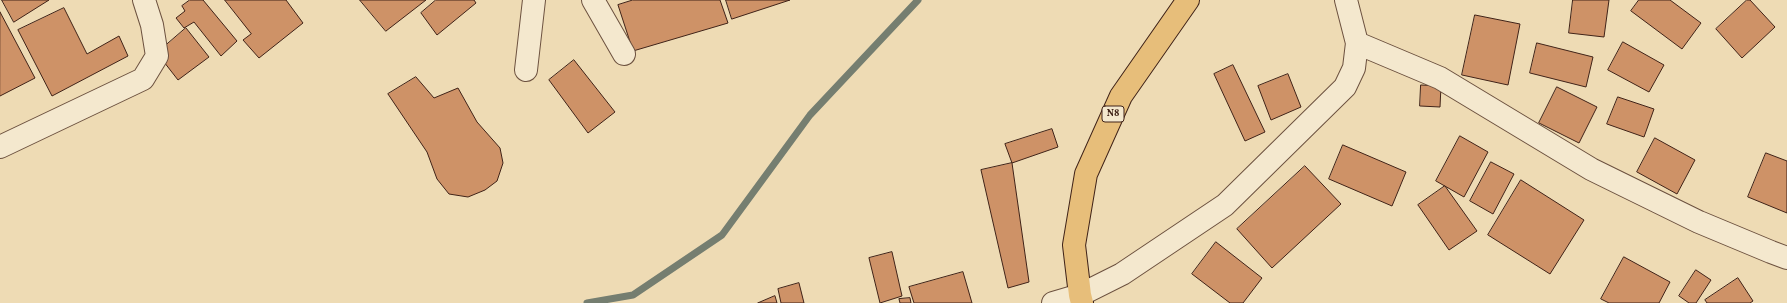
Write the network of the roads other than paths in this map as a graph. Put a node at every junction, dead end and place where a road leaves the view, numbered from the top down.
1 (144, 0) edge
2 (534, 0) edge
3 (593, 0) edge
4 (1188, 0) edge
5 (1346, 0) edge
6 (1357, 43) junction
7 (624, 54) dead end
8 (526, 70) dead end
9 (0, 147) edge
10 (1787, 258) edge
11 (1081, 299) edge
12 (1053, 303) edge

1 - 9 street
2 - 8 street
3 - 7 street
4 - 11 highway, N8
5 - 6 street
6 - 10 street
6 - 11 street
11 - 12 street

